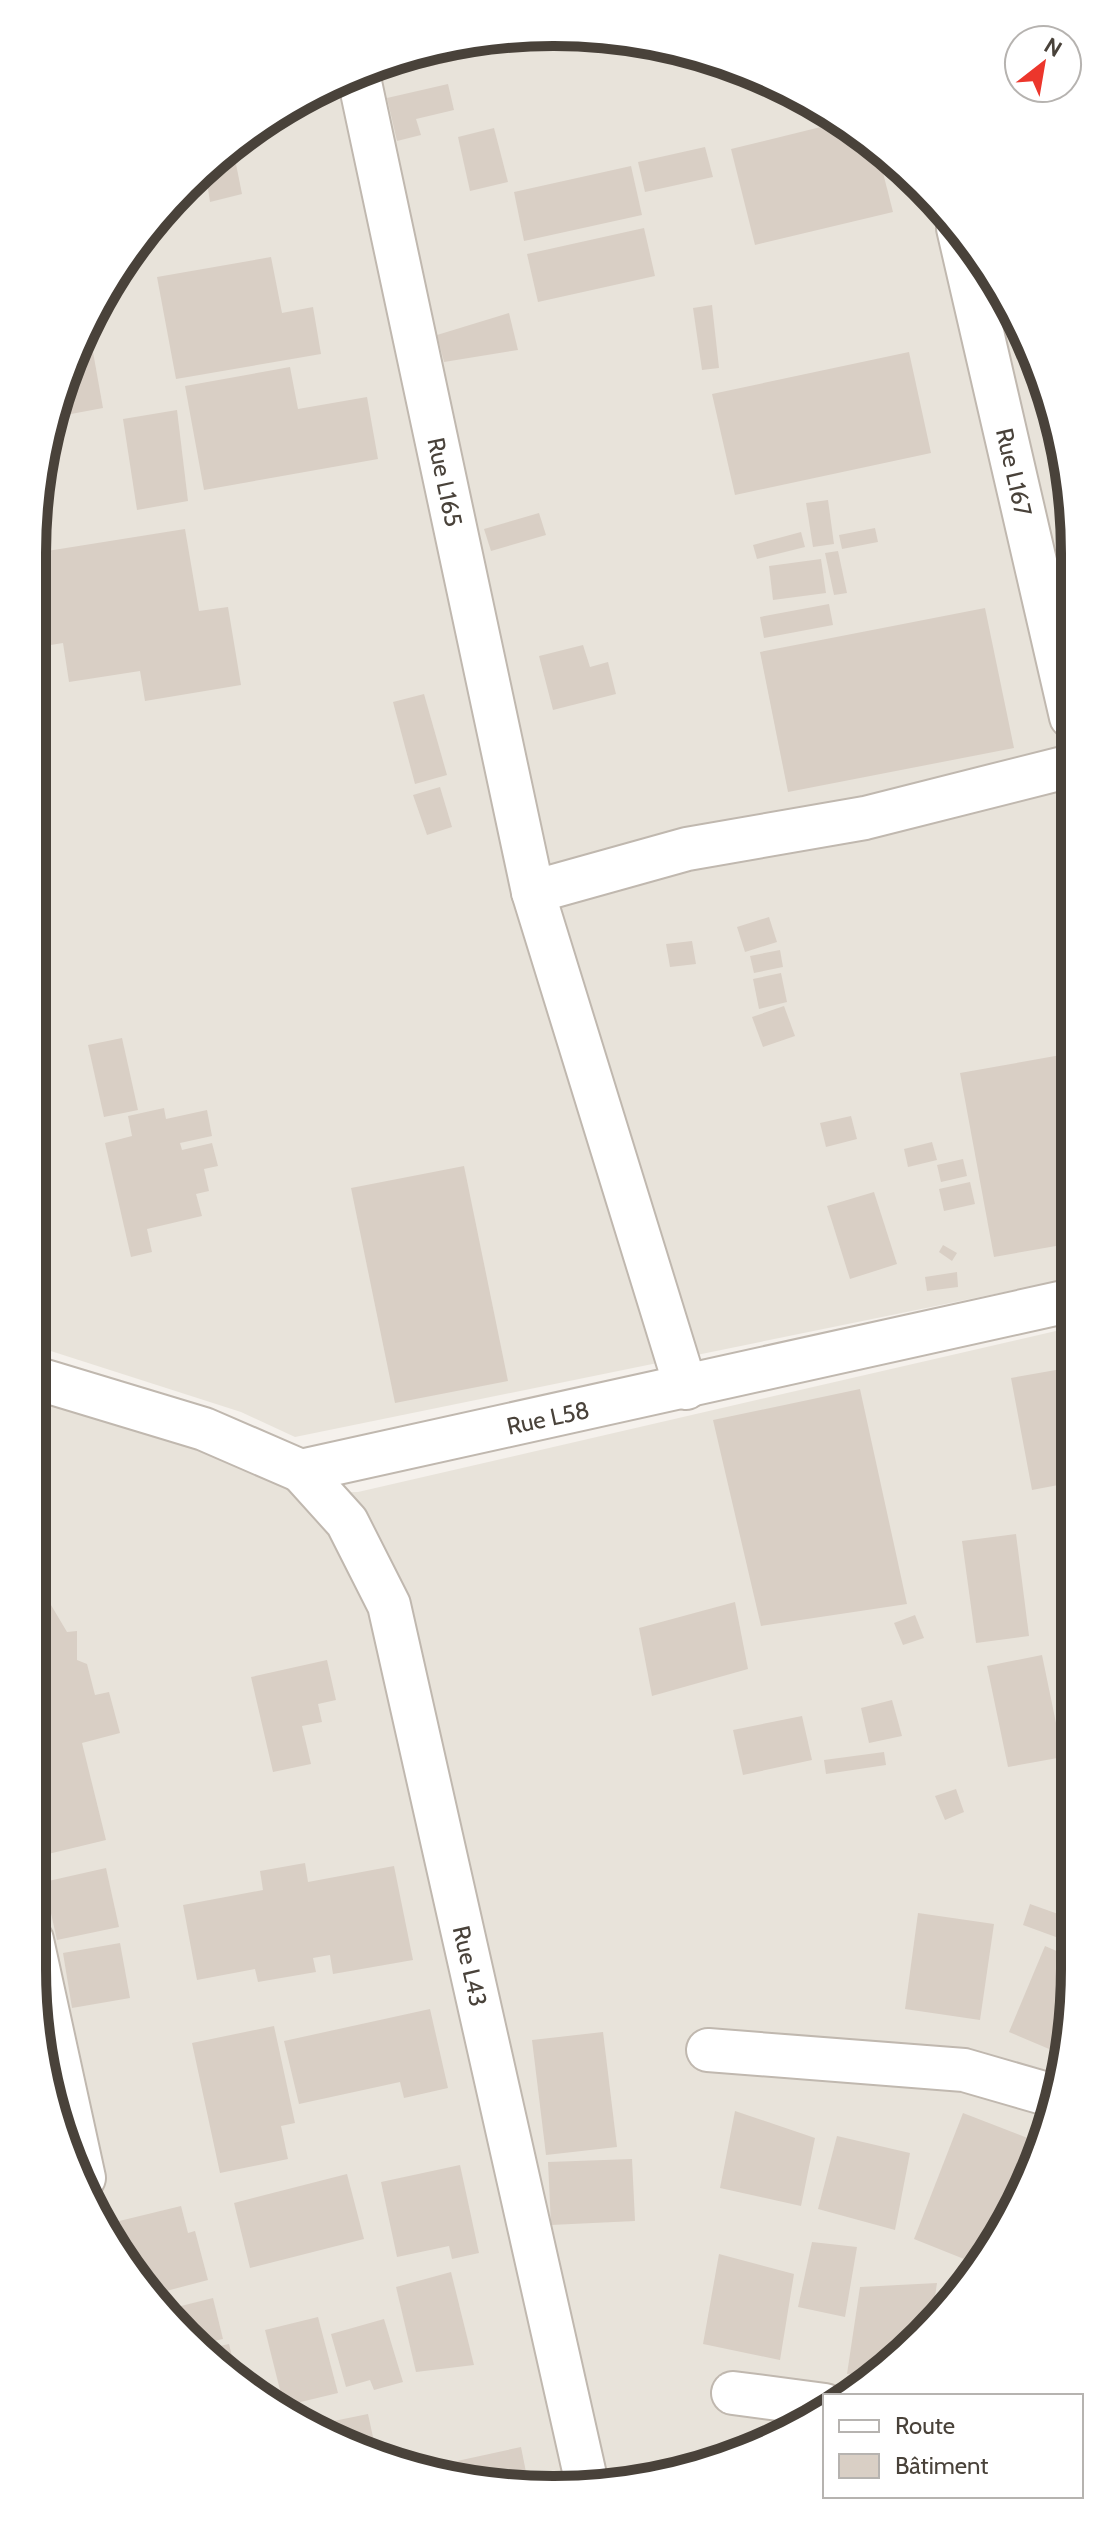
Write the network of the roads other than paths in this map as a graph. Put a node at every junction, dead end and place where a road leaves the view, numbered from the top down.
1 (360, 84) edge
2 (965, 258) edge
3 (1061, 674) edge
4 (1061, 769) edge
5 (533, 892) junction
6 (1061, 1303) edge
7 (46, 1381) edge
8 (686, 1388) junction
9 (301, 1471) junction
10 (708, 2050) dead end
11 (59, 2084) edge
12 (1045, 2094) edge
13 (67, 2113) edge
14 (733, 2393) dead end
15 (814, 2404) edge
16 (585, 2475) edge

1 - 5 street, Rue L165
2 - 3 street, Rue L167
4 - 5 street
5 - 8 street, Rue L165
6 - 8 street, Rue L58
7 - 9 street
8 - 9 street, Rue L58
9 - 16 street, Rue L43
10 - 12 street
11 - 13 street
14 - 15 street

